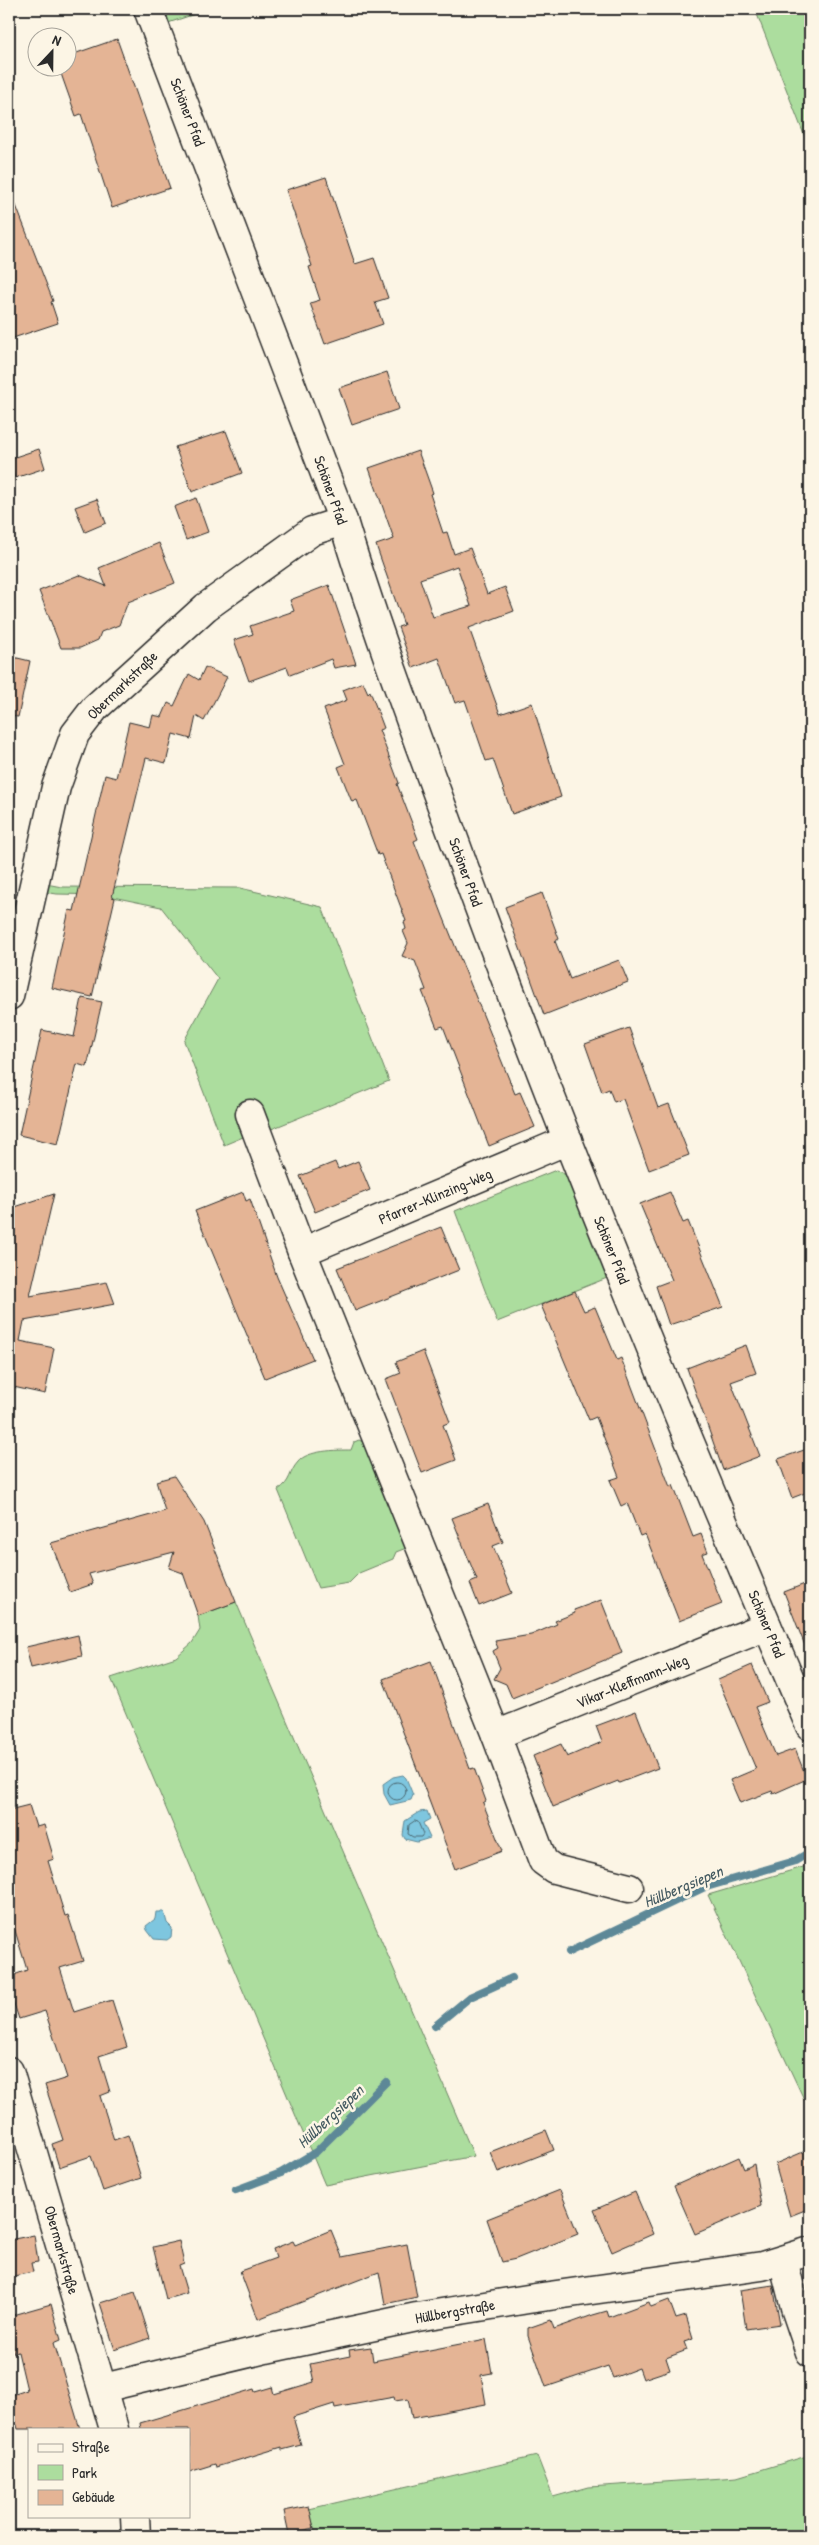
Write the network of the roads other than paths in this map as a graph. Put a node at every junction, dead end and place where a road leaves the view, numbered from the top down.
1 (148, 9) edge
2 (343, 521) junction
3 (9, 996) edge
4 (250, 1114) dead end
5 (568, 1140) junction
6 (302, 1252) junction
7 (767, 1626) junction
8 (810, 1726) edge
9 (496, 1735) junction
10 (629, 1888) dead end
11 (9, 2071) edge
12 (810, 2251) edge
13 (783, 2260) junction
14 (810, 2352) edge
15 (103, 2388) junction
16 (114, 2428) edge
17 (135, 2518) edge
18 (136, 2536) edge

1 - 2 street, Schöner Pfad
2 - 3 street, Obermarkstraße
2 - 5 street, Schöner Pfad
4 - 6 street
5 - 6 street, Pfarrer-Klinzing-Weg
5 - 7 street, Schöner Pfad
6 - 9 street
7 - 8 street, Schöner Pfad
7 - 9 street, Vikar-Kleffmann-Weg
9 - 10 street
11 - 15 street, Obermarkstraße
12 - 13 street, Hüllbergstraße
13 - 14 street
13 - 15 street, Hüllbergstraße
15 - 16 street, Obermarkstraße
17 - 18 street

